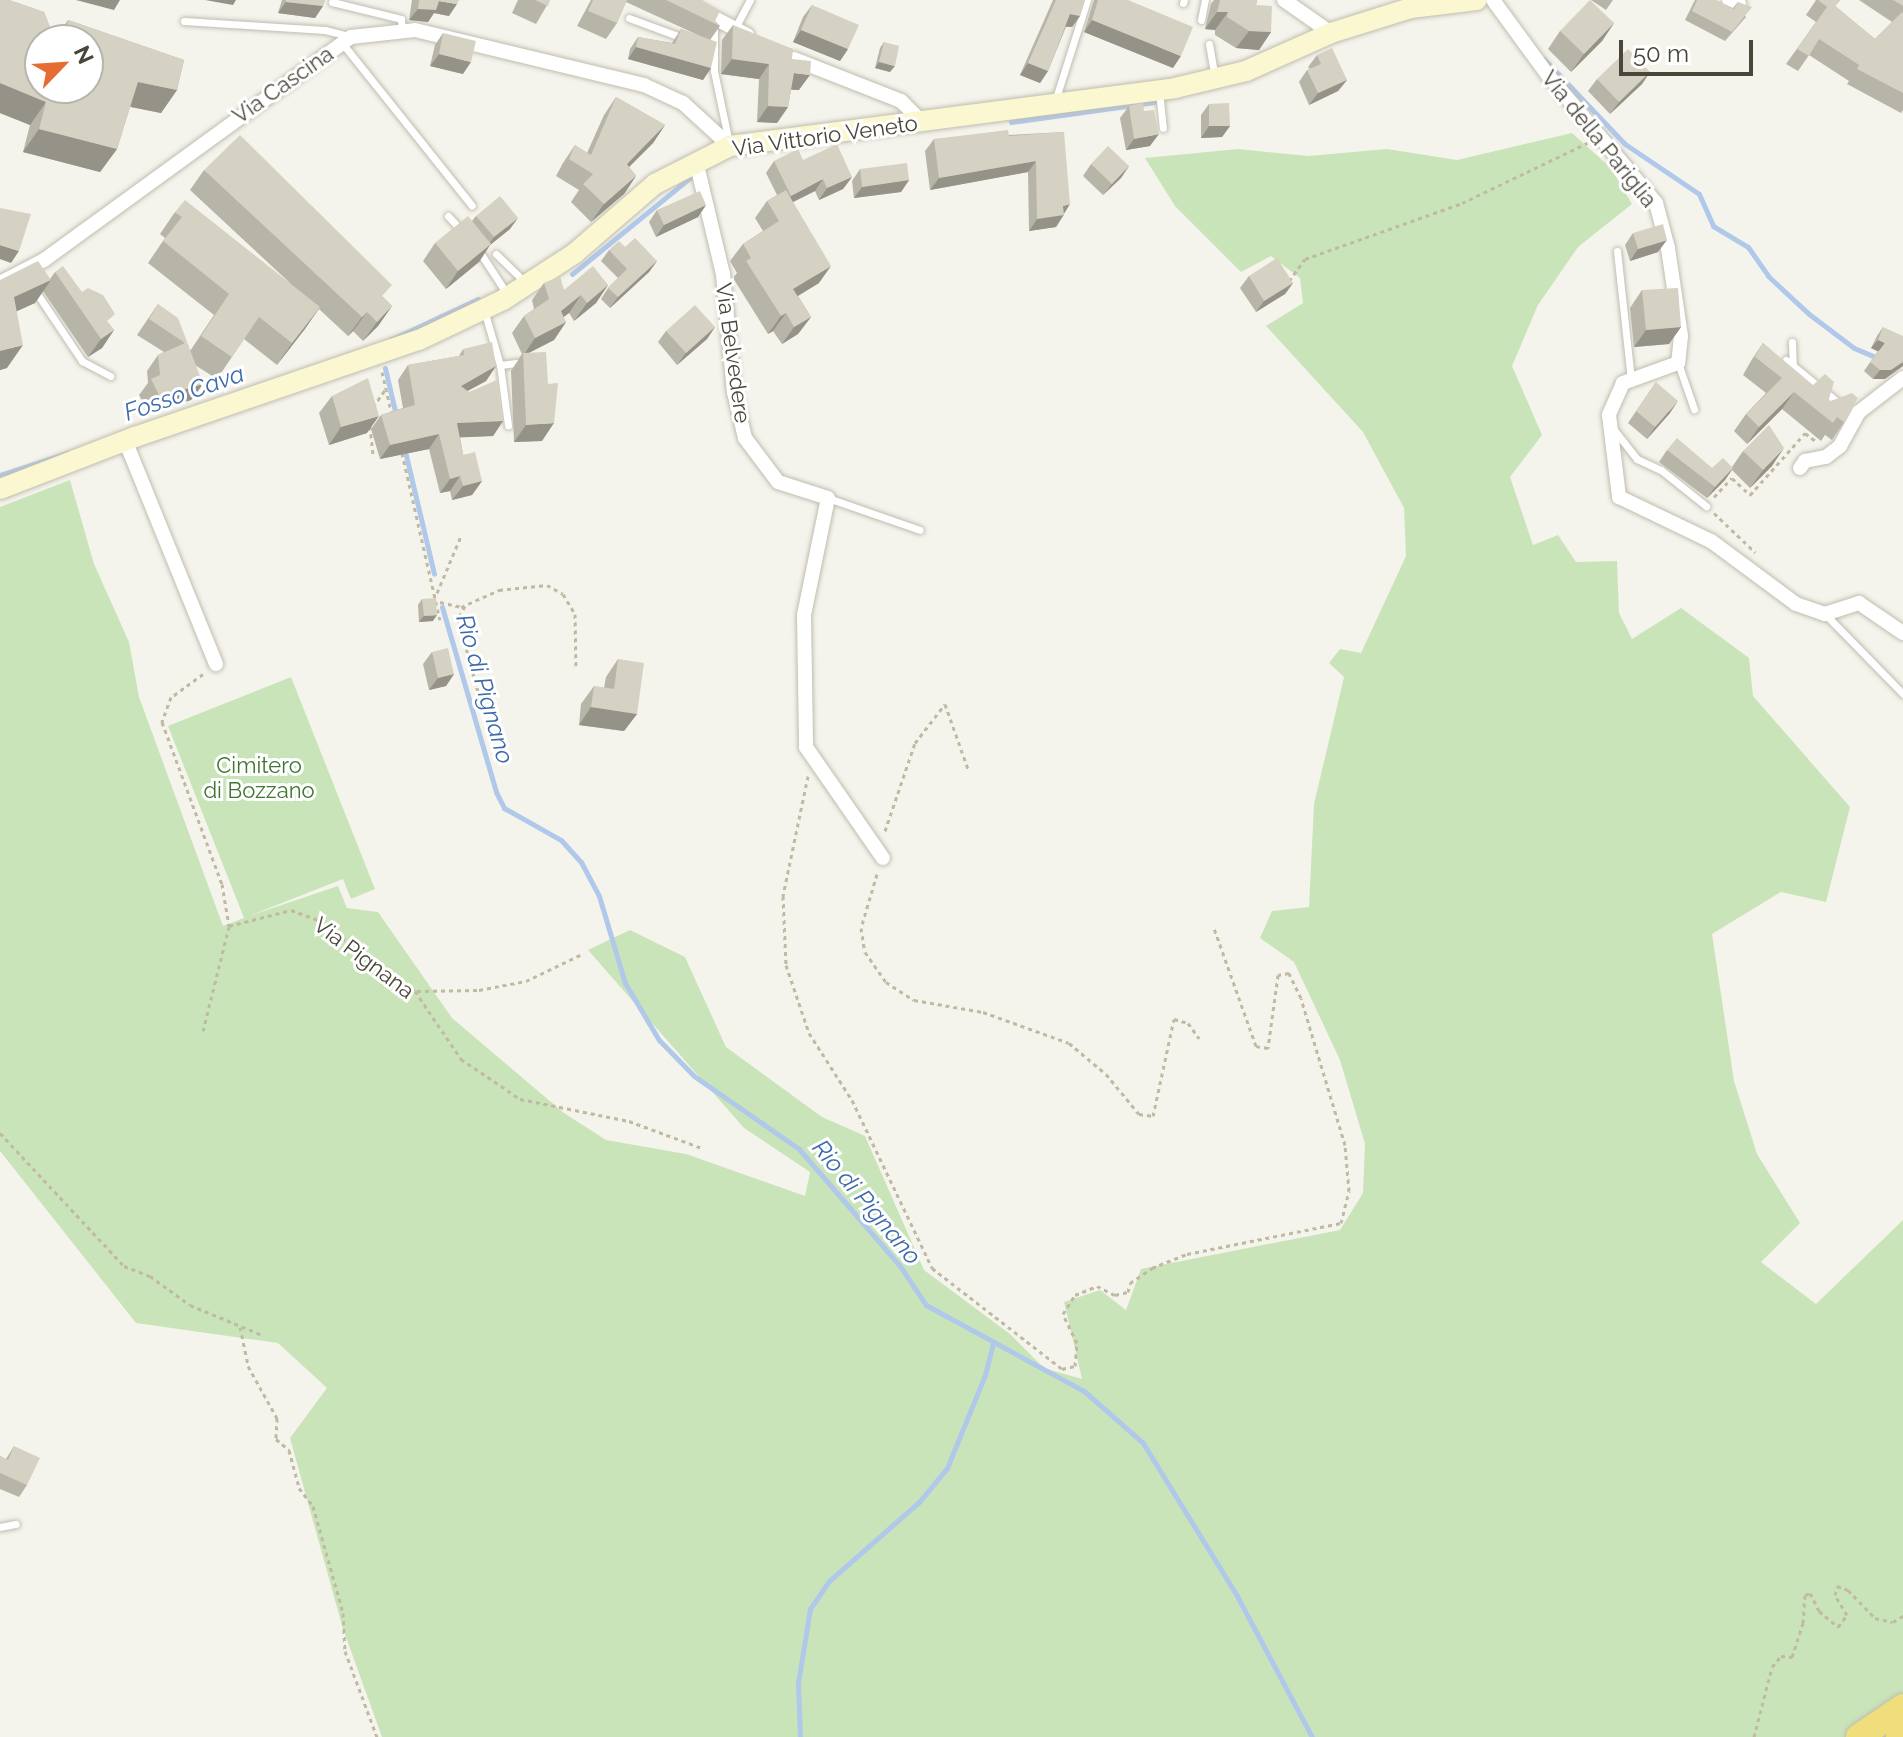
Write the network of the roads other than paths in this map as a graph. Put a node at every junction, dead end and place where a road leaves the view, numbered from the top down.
1 (680, 0) edge
2 (750, 0) edge
3 (1087, 0) edge
4 (1205, 0) edge
5 (1284, 0) edge
6 (1477, 0) edge
7 (1493, 0) edge
8 (332, 2) dead end
9 (629, 18) dead end
10 (717, 19) junction
11 (1201, 20) dead end
12 (184, 21) dead end
13 (735, 28) junction
14 (402, 32) junction
15 (1331, 33) junction
16 (346, 40) junction
17 (758, 40) edge
18 (1209, 44) dead end
19 (713, 49) junction
20 (782, 53) edge
21 (1216, 79) junction
22 (1160, 98) junction
23 (1053, 105) junction
24 (923, 123) junction
25 (1163, 128) dead end
26 (730, 146) junction
27 (696, 161) junction
28 (472, 206) dead end
29 (448, 216) dead end
30 (1617, 251) dead end
31 (496, 254) dead end
32 (23, 272) junction
33 (0, 283) edge
34 (526, 283) junction
35 (508, 296) junction
36 (483, 309) junction
37 (1792, 342) dead end
38 (1786, 360) edge
39 (528, 362) edge
40 (1678, 363) junction
41 (500, 365) junction
42 (1793, 367) junction
43 (110, 376) dead end
44 (1902, 379) edge
45 (1631, 380) junction
46 (502, 381) junction
47 (491, 385) edge
48 (1694, 409) dead end
49 (1858, 415) junction
50 (1609, 424) junction
51 (508, 425) dead end
52 (125, 440) junction
53 (1800, 468) dead end
54 (0, 489) edge
55 (828, 498) junction
56 (1706, 506) road end
57 (920, 530) dead end
58 (1825, 614) junction
59 (1903, 633) edge
60 (216, 664) road end
61 (1903, 694) edge
62 (883, 858) road end
63 (16, 1524) dead end
64 (0, 1527) edge
65 (1903, 1707) edge
66 (1859, 1737) edge

1 - 10 street
2 - 13 lane
3 - 23 lane
4 - 11 lane
5 - 15 street
6 - 15 street, Via Vittorio Veneto
7 - 40 street, Via della Pariglia
8 - 14 lane
9 - 19 lane
10 - 13 street
10 - 19 lane
12 - 16 lane
13 - 17 street
14 - 16 street, Via Cascina
14 - 26 street, Via Cascina
15 - 21 street, Via Vittorio Veneto
16 - 28 lane
16 - 32 street, Via Cascina
18 - 21 lane
19 - 26 lane
20 - 24 street
21 - 22 street, Via Vittorio Veneto
22 - 23 street, Via Vittorio Veneto
22 - 25 lane
23 - 24 street, Via Vittorio Veneto
24 - 26 street, Via Vittorio Veneto
26 - 27 street, Via Vittorio Veneto
27 - 34 street, Via Vittorio Veneto
27 - 55 street, Via Belvedere
29 - 35 lane
30 - 45 lane
31 - 34 lane
32 - 33 street, Via Cascina
32 - 43 lane
34 - 35 street, Via Vittorio Veneto
35 - 36 street, Via Vittorio Veneto
36 - 41 lane
36 - 52 street, Via Vittorio Veneto
37 - 42 lane
38 - 42 lane
39 - 41 lane
40 - 45 street
40 - 48 lane
41 - 46 lane
42 - 49 lane
44 - 49 street
45 - 50 street
46 - 47 lane
46 - 51 lane
49 - 53 street
50 - 56 lane
50 - 58 street
52 - 54 street, Via Vittorio Veneto
52 - 60 street
55 - 57 lane
55 - 62 street
58 - 59 street
58 - 61 lane
63 - 64 lane
65 - 66 highway

